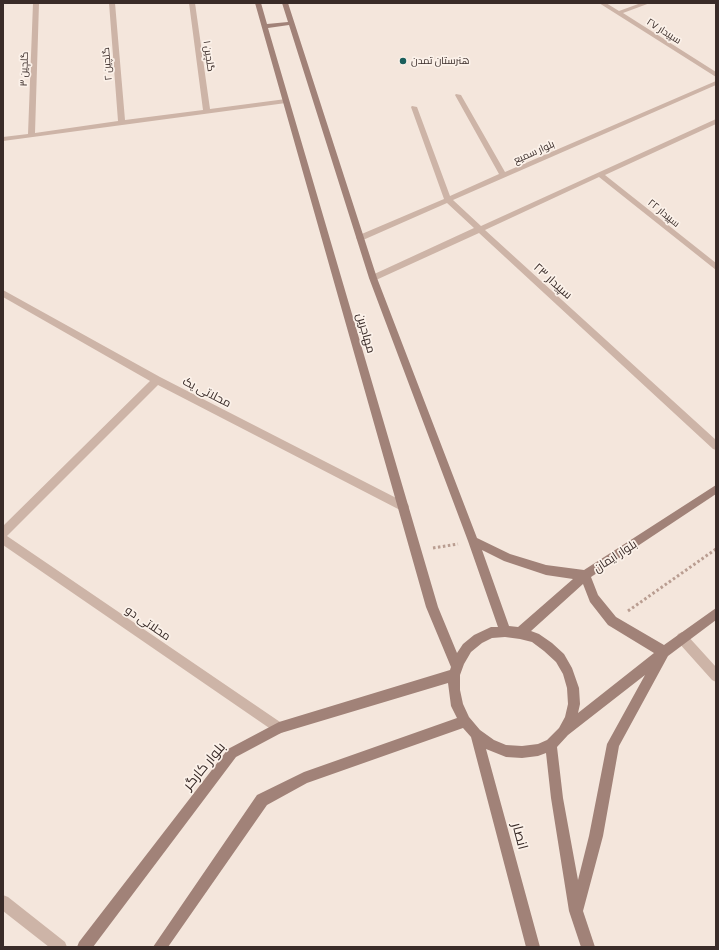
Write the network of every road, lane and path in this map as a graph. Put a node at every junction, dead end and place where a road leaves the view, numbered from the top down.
1 (36, 3) edge
2 (112, 3) edge
3 (192, 3) edge
4 (258, 3) edge
5 (285, 3) edge
6 (602, 3) edge
7 (647, 3) edge
8 (618, 14) junction
9 (292, 24) junction
10 (265, 26) junction
11 (716, 75) edge
12 (716, 83) edge
13 (458, 95) dead end
14 (286, 101) junction
15 (414, 107) dead end
16 (207, 112) junction
17 (122, 123) junction
18 (712, 123) edge
19 (716, 130) edge
20 (31, 136) junction
21 (3, 139) edge
22 (600, 174) junction
23 (504, 176) junction
24 (448, 200) junction
25 (478, 230) junction
26 (360, 238) junction
27 (716, 267) edge
28 (373, 278) junction
29 (3, 293) edge
30 (157, 380) junction
31 (716, 446) edge
32 (716, 488) edge
33 (404, 507) junction
34 (3, 533) edge
35 (3, 539) edge
36 (473, 541) junction
37 (716, 549) edge
38 (417, 552) junction
39 (586, 575) junction
40 (716, 613) edge
41 (612, 622) junction
42 (505, 631) junction
43 (520, 633) junction
44 (682, 638) junction
45 (664, 652) junction
46 (455, 671) junction
47 (716, 676) edge
48 (465, 721) junction
49 (279, 728) junction
50 (563, 732) junction
51 (476, 734) junction
52 (551, 745) junction
53 (3, 902) edge
54 (576, 911) junction
55 (60, 947) edge
56 (84, 947) edge
57 (160, 947) edge
58 (534, 947) edge
59 (588, 947) edge

1 - 20 street, گلچین ۳
2 - 17 street, گلچین ۲
3 - 16 street, گلچین ۱
4 - 10 main road, مهاجرین
5 - 9 main road, مهاجرین
6 - 8 street, سپیدار ۲۷
7 - 8 street
8 - 11 street, سپیدار ۲۷
9 - 10 main road
9 - 26 main road, مهاجرین
10 - 14 main road, مهاجرین
12 - 23 street, بلوار سمیع
13 - 23 street
14 - 16 street
14 - 33 main road, مهاجرین
15 - 24 street, سپیدار ۲۳
16 - 17 street
17 - 20 street
18 - 19 street
18 - 22 street
20 - 21 street
22 - 25 street
22 - 27 street, سپیدار ۲۲
23 - 24 street, بلوار سمیع
24 - 25 street, سپیدار ۲۳
24 - 26 street, بلوار سمیع
25 - 28 street
25 - 31 street, سپیدار ۲۳
26 - 28 main road, مهاجرین
28 - 36 main road, مهاجرین
29 - 30 street, محلاتی یک
30 - 33 street, محلاتی یک
30 - 34 street
32 - 39 main road, بلوار ایمان
33 - 38 main road, مهاجرین
35 - 49 street, محلاتی دو
36 - 38 path
36 - 39 main road
36 - 42 main road, مهاجرین
37 - 41 path
38 - 46 main road, مهاجرین
39 - 41 main road
39 - 43 main road, بلوار ایمان
40 - 44 main road
41 - 45 main road
42 - 43 main road
42 - 46 main road
43 - 50 main road
44 - 45 main road
44 - 47 street
45 - 50 main road
45 - 54 main road
46 - 48 main road
46 - 49 main road, بلوار کارگر
48 - 51 main road
48 - 57 main road
49 - 56 main road, بلوار کارگر
50 - 52 main road
51 - 52 main road
51 - 58 main road, انصار
52 - 54 main road
53 - 55 street
54 - 59 main road

